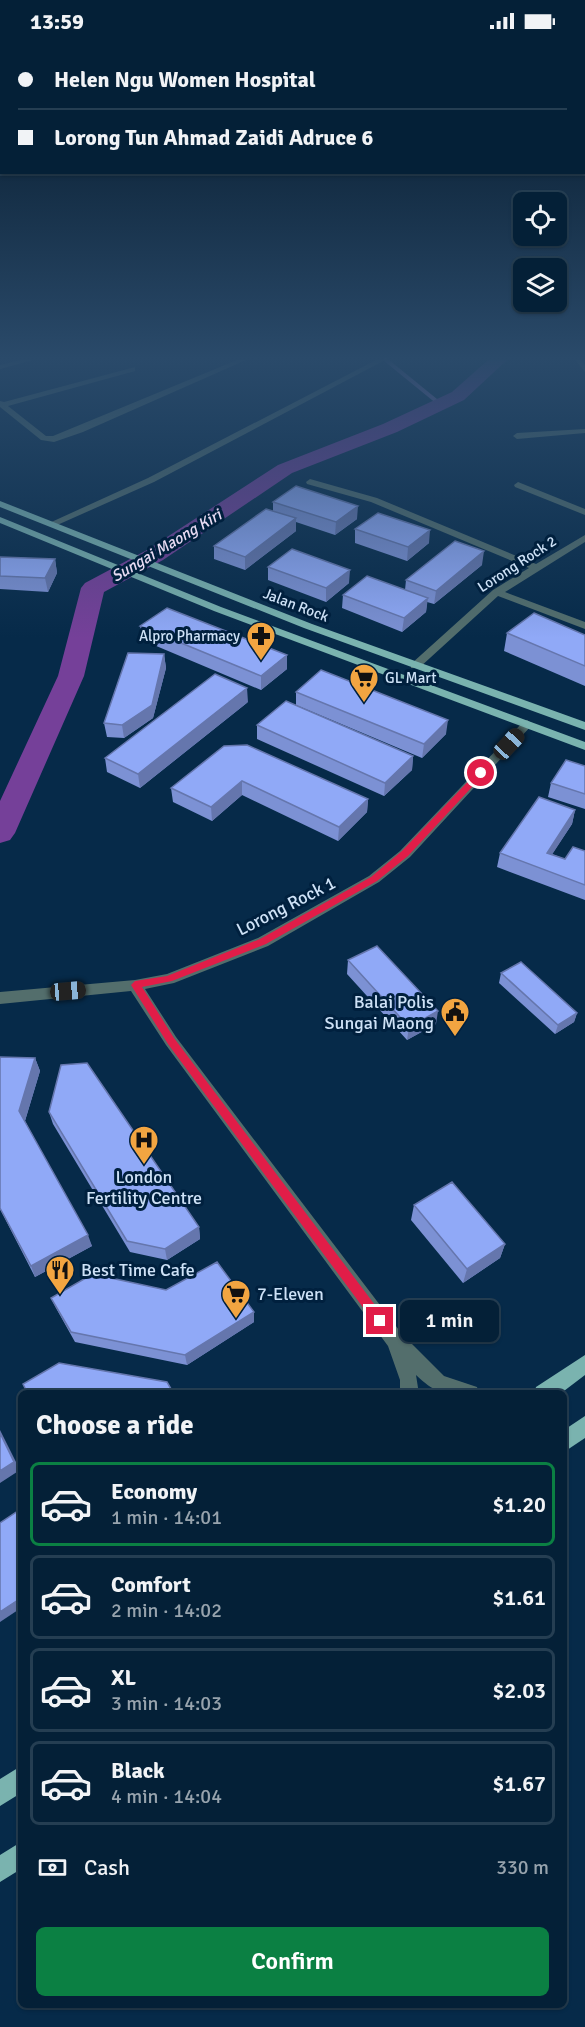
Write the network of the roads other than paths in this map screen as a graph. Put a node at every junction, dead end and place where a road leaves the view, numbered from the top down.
1 (203, 453) edge
2 (310, 482) dead end
3 (518, 485) dead end
4 (0, 504) edge
5 (585, 512) edge
6 (0, 520) edge
7 (52, 524) junction
8 (582, 543) edge
9 (535, 567) junction
10 (497, 592) junction
11 (585, 626) edge
12 (415, 666) junction
13 (565, 718) junction
14 (585, 722) edge
15 (527, 724) junction
16 (585, 726) edge
17 (585, 741) edge
18 (585, 746) edge
19 (135, 985) junction
20 (0, 998) edge
21 (395, 1340) junction
22 (585, 1364) edge
23 (410, 1390) edge
24 (458, 1390) edge
25 (549, 1390) edge
26 (585, 1426) edge
27 (567, 1440) edge
28 (18, 1780) edge
29 (0, 1794) edge
30 (18, 1856) edge
31 (0, 1870) edge

1 - 7 street
2 - 9 street
3 - 5 street
4 - 7 main road, Jalan Rock
6 - 15 main road, Jalan Rock
7 - 12 main road, Jalan Rock
8 - 9 street, Lorong Rock 2
9 - 10 street, Lorong Rock 2
10 - 11 street
10 - 12 street, Lorong Rock 2
12 - 13 main road, Jalan Rock
13 - 14 main road
13 - 16 main road, Jalan Rock
15 - 17 main road, Jalan Rock
15 - 18 main road, Jalan Rock
15 - 19 street, Lorong Rock 1
19 - 20 street, Lorong Rock 1
19 - 21 street
21 - 23 street
21 - 24 street
22 - 25 main road
26 - 27 main road
28 - 29 main road
30 - 31 main road

